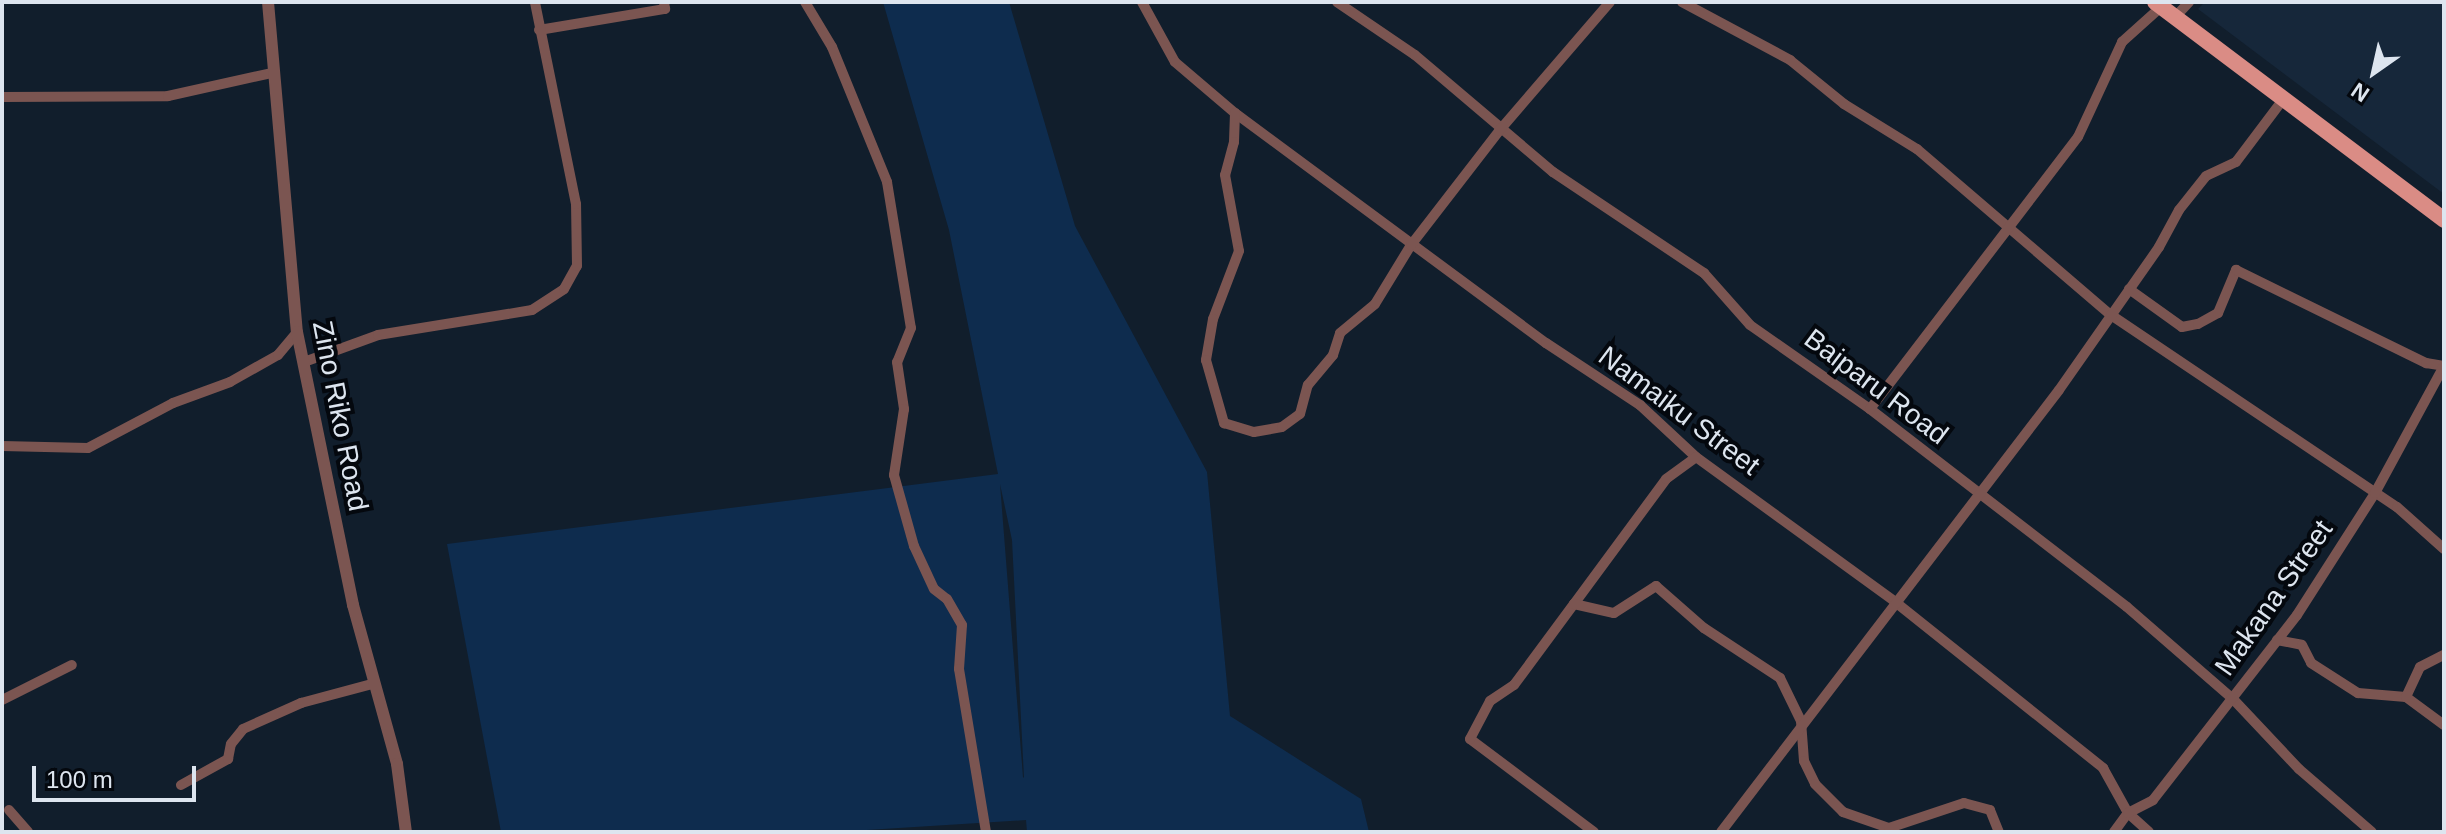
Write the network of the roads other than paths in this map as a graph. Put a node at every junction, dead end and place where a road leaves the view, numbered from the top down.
1 (268, 2) edge
2 (535, 2) edge
3 (664, 2) edge
4 (805, 2) edge
5 (1142, 2) edge
6 (1337, 2) edge
7 (1610, 2) edge
8 (1682, 2) edge
9 (2189, 2) edge
10 (2164, 8) edge
11 (539, 30) junction
12 (272, 73) junction
13 (2, 97) edge
14 (2282, 101) junction
15 (1235, 113) junction
16 (1499, 131) junction
17 (2444, 220) edge
18 (2012, 228) junction
19 (1411, 245) junction
20 (2129, 289) junction
21 (2111, 315) junction
22 (297, 332) junction
23 (304, 362) junction
24 (2444, 366) edge
25 (1870, 409) junction
26 (2, 446) edge
27 (1696, 457) junction
28 (1976, 493) junction
29 (2375, 493) junction
30 (2444, 549) edge
31 (1894, 601) junction
32 (1574, 604) junction
33 (2277, 640) junction
34 (2444, 655) edge
35 (72, 665) dead end
36 (372, 684) junction
37 (2406, 697) junction
38 (2233, 699) junction
39 (2, 700) edge
40 (1801, 721) junction
41 (2444, 725) edge
42 (181, 785) dead end
43 (9, 810) dead end
44 (2128, 813) junction
45 (28, 832) edge
46 (406, 832) edge
47 (986, 832) edge
48 (1594, 832) edge
49 (1721, 832) edge
50 (1999, 832) edge
51 (2114, 832) edge
52 (2149, 832) edge
53 (2372, 832) edge

1 - 12 street, Zino Riko Road
2 - 11 street
3 - 11 street
4 - 47 street
5 - 15 street, Namaiku Street
6 - 16 street, Baiparu Road
7 - 16 street
8 - 18 street
9 - 10 street
10 - 14 main road
10 - 18 street
11 - 23 street
12 - 13 street
12 - 22 street, Zino Riko Road
14 - 17 main road
14 - 20 street
15 - 19 street, Namaiku Street
15 - 19 street
16 - 19 street
16 - 25 street, Baiparu Road
18 - 21 street
18 - 25 street
19 - 27 street, Namaiku Street
20 - 21 street
20 - 24 street
21 - 28 street
21 - 29 street
22 - 23 street, Zino Riko Road
22 - 26 street
23 - 36 street, Zino Riko Road
24 - 29 street, Makana Street
25 - 28 street, Baiparu Road
27 - 31 street, Namaiku Street
27 - 32 street
28 - 31 street
28 - 38 street, Baiparu Road
29 - 30 street
29 - 33 street, Makana Street
31 - 40 street
31 - 44 street, Namaiku Street
32 - 40 street
32 - 48 street
33 - 37 street
33 - 38 street, Makana Street
34 - 37 street
35 - 39 street
36 - 42 street
36 - 46 street, Zino Riko Road
37 - 41 street
38 - 44 street, Makana Street
38 - 53 street, Baiparu Road
40 - 49 street
40 - 50 street
43 - 45 street
44 - 51 street, Makana Street
44 - 52 street, Namaiku Street

